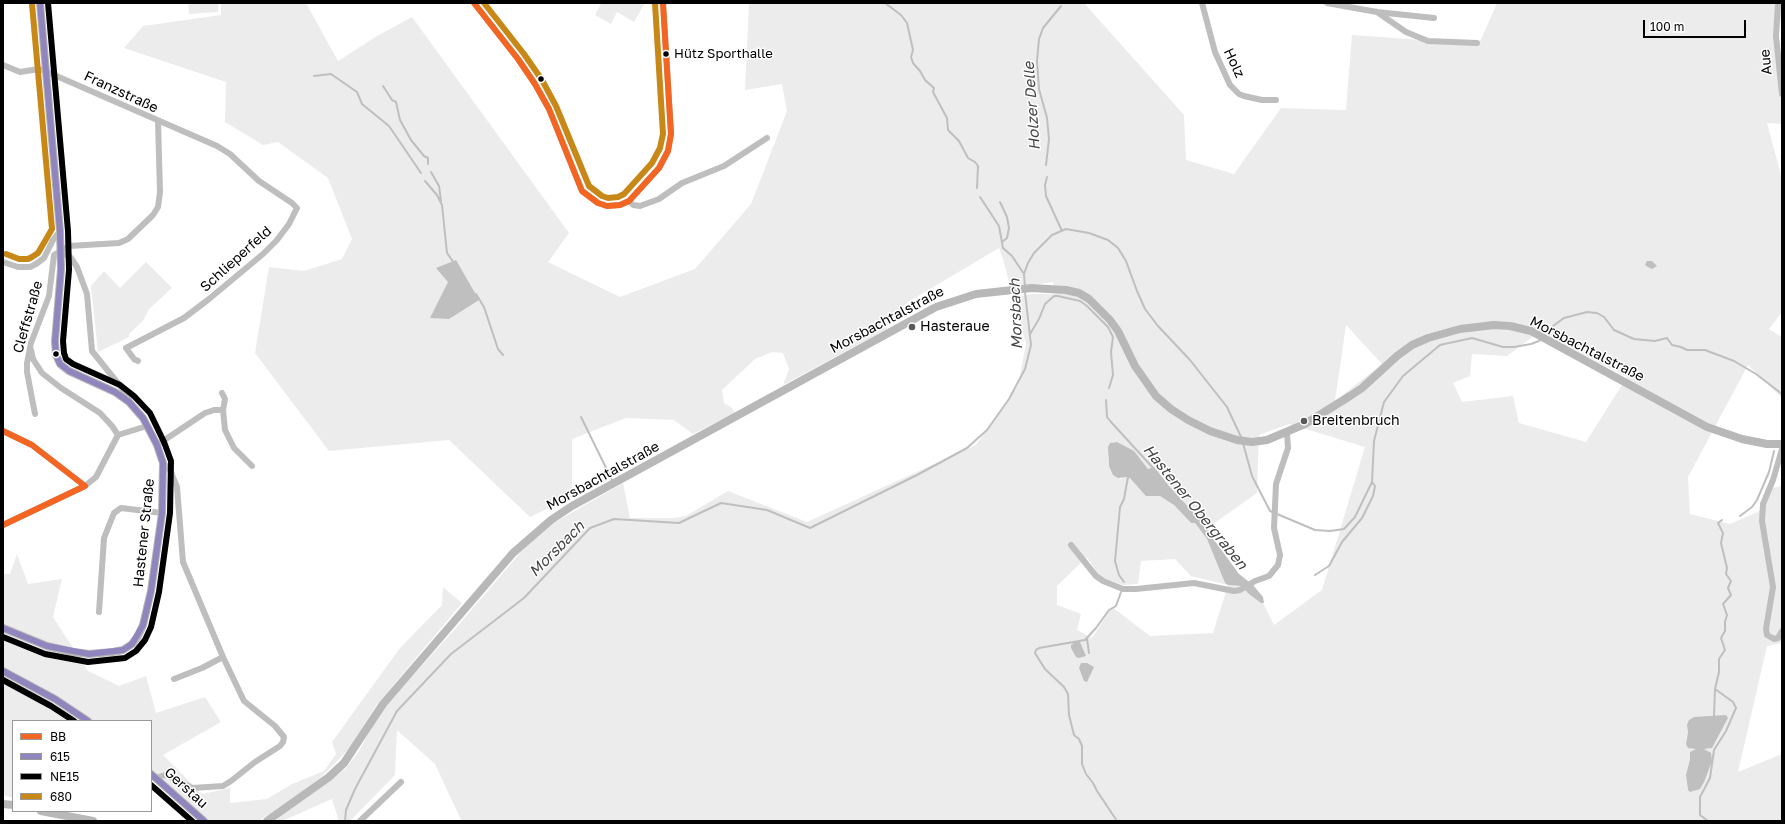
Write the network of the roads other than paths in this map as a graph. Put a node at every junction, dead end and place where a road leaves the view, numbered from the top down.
1 (40, 3) edge
2 (474, 3) edge
3 (663, 3) edge
4 (1202, 3) edge
5 (1327, 3) edge
6 (1778, 3) edge
7 (1377, 12) junction
8 (1434, 18) dead end
9 (1477, 43) dead end
10 (3, 65) edge
11 (45, 70) junction
12 (1782, 94) edge
13 (1276, 100) dead end
14 (158, 120) junction
15 (766, 138) dead end
16 (629, 201) junction
17 (60, 231) junction
18 (60, 251) junction
19 (3, 262) edge
20 (31, 343) junction
21 (138, 360) dead end
22 (38, 366) junction
23 (27, 370) junction
24 (222, 393) dead end
25 (129, 402) junction
26 (223, 410) junction
27 (35, 414) dead end
28 (147, 426) junction
29 (3, 430) edge
30 (1287, 433) junction
31 (118, 435) junction
32 (1782, 444) edge
33 (157, 445) junction
34 (1782, 449) edge
35 (163, 463) junction
36 (252, 466) dead end
37 (85, 486) junction
38 (162, 513) junction
39 (3, 524) edge
40 (1071, 545) dead end
41 (99, 612) dead end
42 (3, 628) edge
43 (1782, 631) edge
44 (223, 657) junction
45 (3, 671) edge
46 (174, 679) dead end
47 (87, 720) edge
48 (153, 776) edge
49 (401, 782) dead end
50 (46, 812) edge
51 (93, 821) edge
52 (204, 821) edge
53 (267, 821) edge
54 (360, 821) edge

1 - 11 main road, Hastener Straße
2 - 16 street
3 - 16 street
4 - 13 street, Holz
5 - 7 street
6 - 12 street, Aue
7 - 8 street
7 - 9 street
10 - 11 street
11 - 14 street, Franzstraße
11 - 17 main road, Hastener Straße
14 - 18 street, Franzstraße
14 - 21 street, Schlieperfeld
15 - 16 street
17 - 18 main road, Hastener Straße
17 - 19 street
18 - 20 street, Cleffstraße
18 - 25 street
18 - 25 main road, Hastener Straße
20 - 22 street
20 - 23 street, Cleffstraße
22 - 23 street, Cleffstraße
22 - 31 street
23 - 27 street, Cleffstraße
24 - 26 street
25 - 28 main road, Hastener Straße
26 - 33 street
26 - 36 street
28 - 31 street
28 - 33 main road, Hastener Straße
29 - 37 street
30 - 32 main road, Morsbachtalstraße
30 - 40 street
30 - 53 main road, Morsbachtalstraße
31 - 37 street
33 - 35 main road, Hastener Straße
34 - 43 street
35 - 38 main road, Hastener Straße
35 - 44 street
37 - 39 street
38 - 41 street
38 - 42 main road, Hastener Straße
44 - 46 street
44 - 48 street
45 - 47 main road
48 - 52 main road, Gerstau
49 - 54 street
50 - 51 main road

